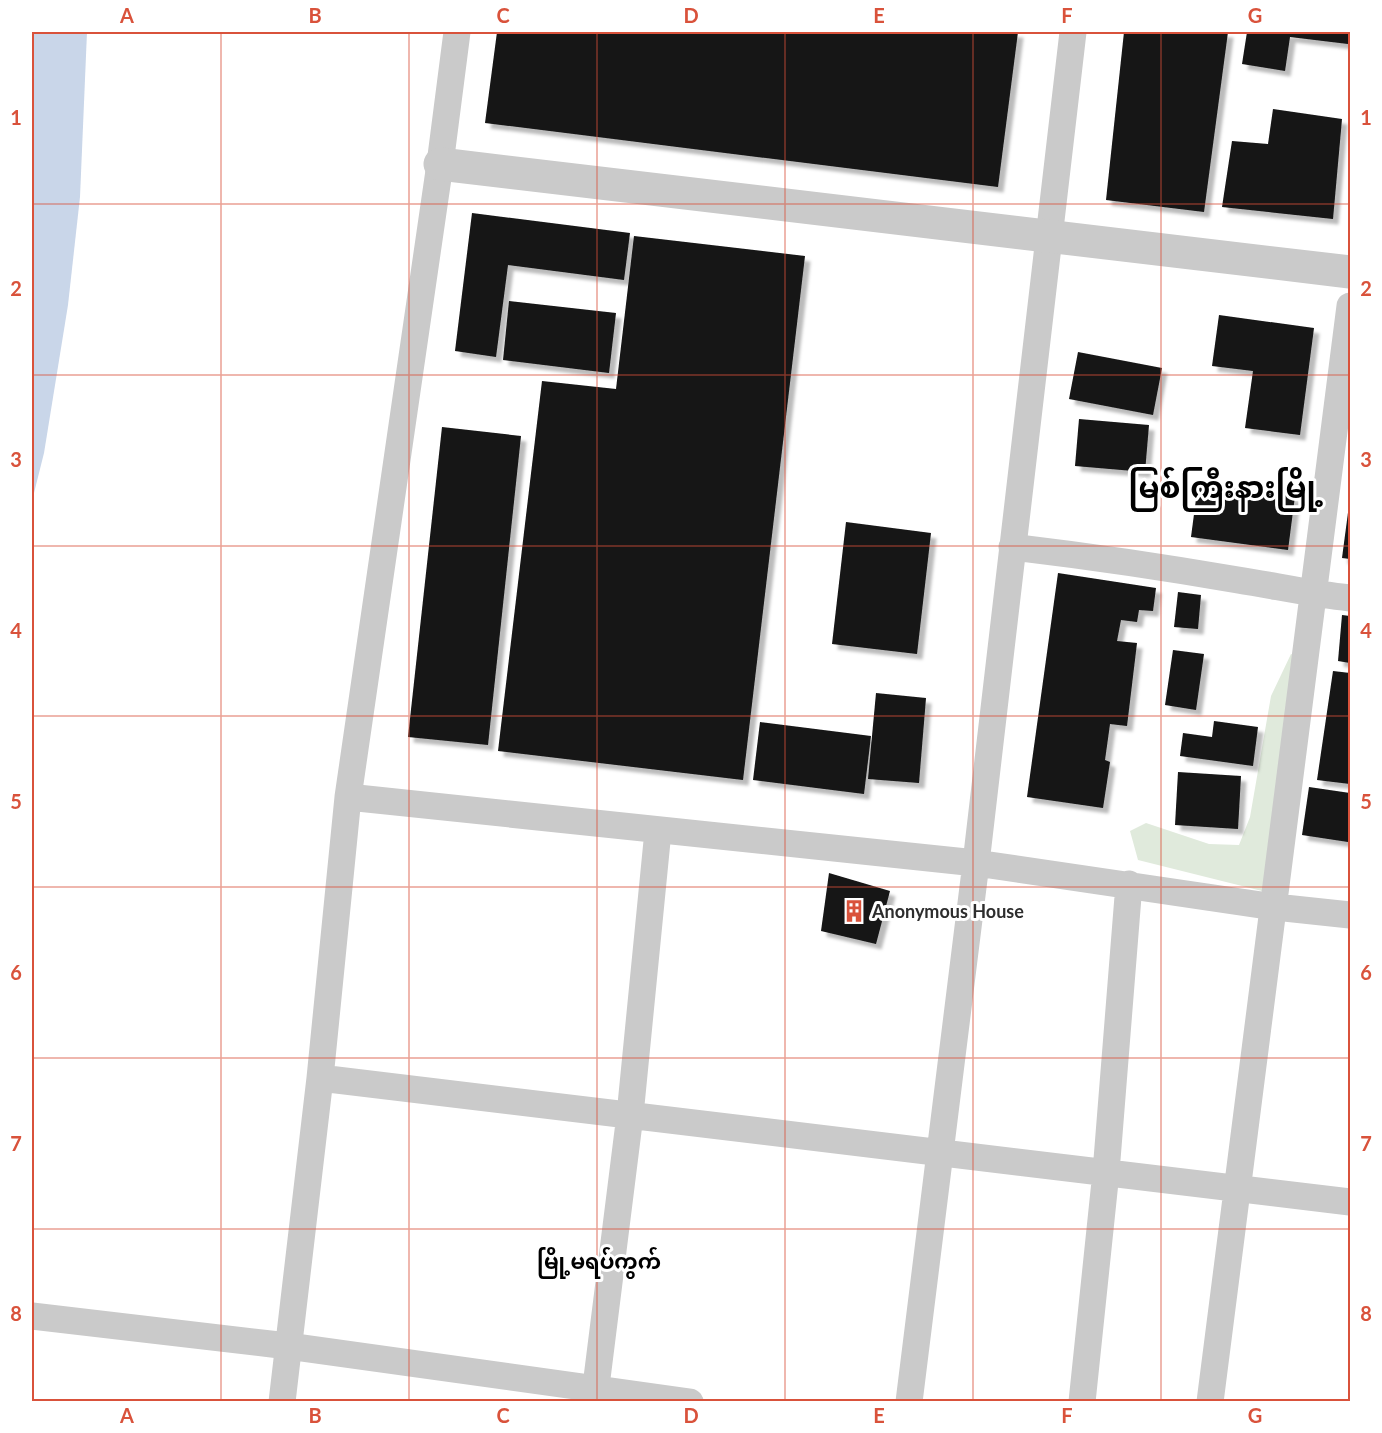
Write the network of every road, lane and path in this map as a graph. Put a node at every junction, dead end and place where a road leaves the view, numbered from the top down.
1 (457, 32) edge
2 (1073, 32) edge
3 (440, 164) junction
4 (1048, 238) junction
5 (1350, 272) edge
6 (1350, 306) edge
7 (1012, 547) junction
8 (1314, 594) junction
9 (1350, 598) edge
10 (348, 797) junction
11 (658, 831) junction
12 (976, 863) junction
13 (1129, 884) junction
14 (1275, 907) junction
15 (1350, 915) edge
16 (320, 1078) junction
17 (630, 1115) junction
18 (940, 1153) junction
19 (1106, 1172) junction
20 (1238, 1189) junction
21 (1350, 1202) edge
22 (32, 1316) edge
23 (288, 1346) junction
24 (594, 1395) edge
25 (282, 1401) edge
26 (690, 1401) edge
27 (909, 1401) edge
28 (1082, 1401) edge
29 (1210, 1401) edge

1 - 3 street
2 - 4 street
3 - 4 street
3 - 10 street
4 - 5 street
4 - 7 street
6 - 8 street
7 - 8 street
7 - 12 street
8 - 9 street
8 - 14 street
10 - 11 street
10 - 16 street
11 - 12 street
11 - 17 street
12 - 13 street
12 - 18 street
13 - 14 street
13 - 19 street
14 - 15 street
14 - 20 street
16 - 17 street
16 - 23 street
17 - 18 street
17 - 24 street
18 - 19 street
18 - 27 street
19 - 20 street
19 - 28 street
20 - 21 street
20 - 29 street
22 - 23 street
23 - 24 street
23 - 25 street
24 - 26 street

